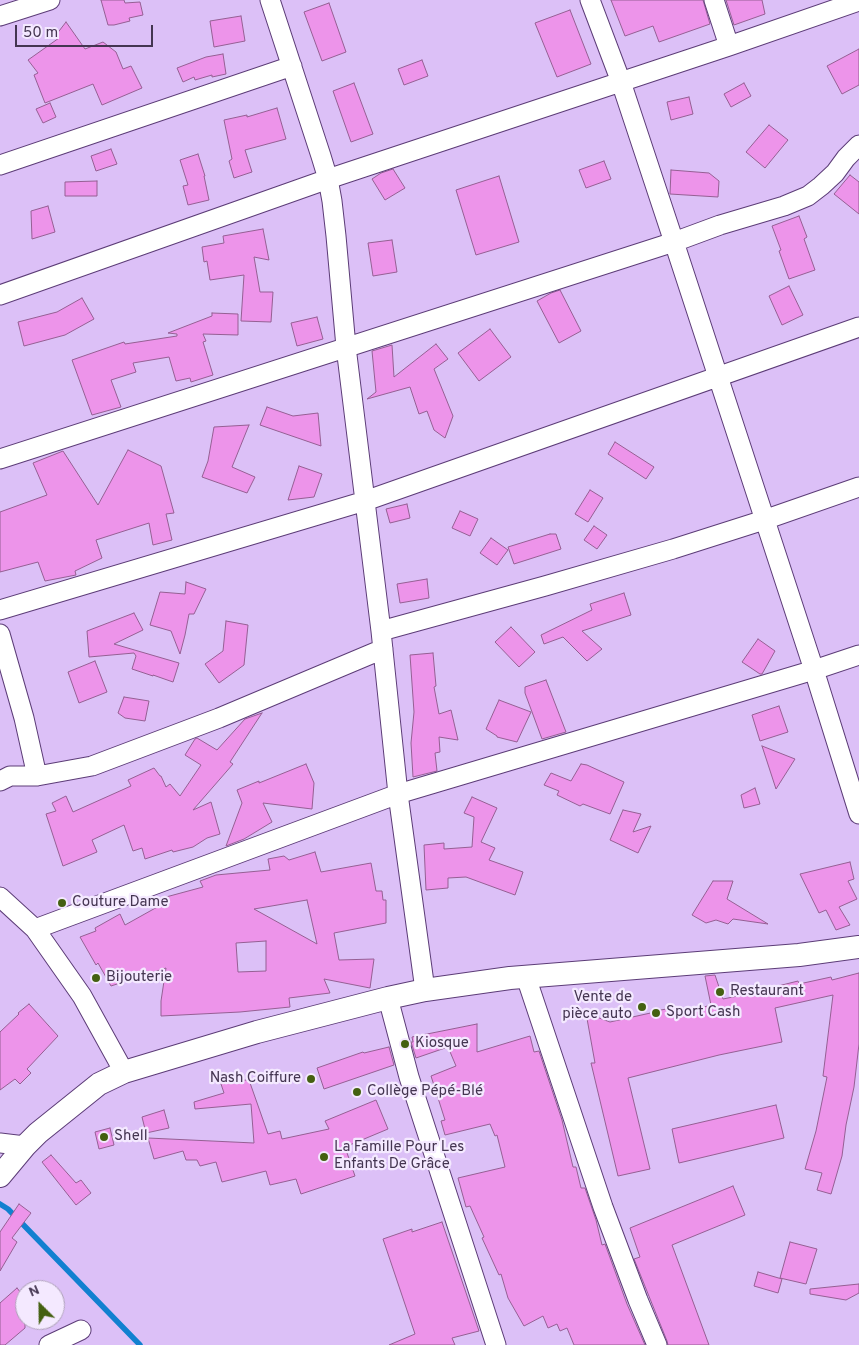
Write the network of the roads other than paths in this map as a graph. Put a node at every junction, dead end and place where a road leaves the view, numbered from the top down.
1 (50, 0) edge
2 (270, 0) edge
3 (590, 0) edge
4 (714, 0) edge
5 (859, 1) edge
6 (0, 16) edge
7 (729, 46) junction
8 (292, 66) junction
9 (621, 82) junction
10 (859, 145) edge
11 (0, 165) edge
12 (328, 179) junction
13 (674, 242) junction
14 (0, 295) edge
15 (859, 327) edge
16 (346, 347) junction
17 (718, 378) junction
18 (0, 459) edge
19 (859, 487) edge
20 (365, 501) junction
21 (764, 520) junction
22 (0, 610) edge
23 (0, 634) edge
24 (382, 640) junction
25 (859, 655) edge
26 (814, 670) junction
27 (37, 776) junction
28 (0, 781) edge
29 (398, 794) junction
30 (859, 813) edge
31 (0, 897) edge
32 (35, 929) junction
33 (859, 947) edge
34 (526, 977) junction
35 (425, 990) junction
36 (388, 998) junction
37 (124, 1072) junction
38 (0, 1143) edge
39 (25, 1146) junction
40 (0, 1176) edge
41 (81, 1330) dead end
42 (50, 1345) edge
43 (496, 1345) edge
44 (657, 1345) edge

1 - 6 street
2 - 8 street
3 - 9 street
4 - 7 street
5 - 7 street
7 - 9 street
8 - 11 street
8 - 12 street
9 - 12 street
9 - 13 street
10 - 13 street
12 - 14 street
12 - 16 street
13 - 16 street
13 - 17 street
15 - 17 street
16 - 18 street
16 - 20 street
17 - 20 street
17 - 21 street
19 - 21 street
20 - 22 street
20 - 24 street
21 - 24 street
21 - 26 street
23 - 27 street
24 - 27 street
24 - 29 street
25 - 26 street
26 - 29 street
26 - 30 street
27 - 28 street
29 - 32 street
29 - 35 street
31 - 32 street
32 - 37 street
33 - 34 street
34 - 35 street
34 - 44 street
35 - 36 street
36 - 37 street
36 - 43 street
37 - 39 street
38 - 39 street
39 - 40 street
41 - 42 street

